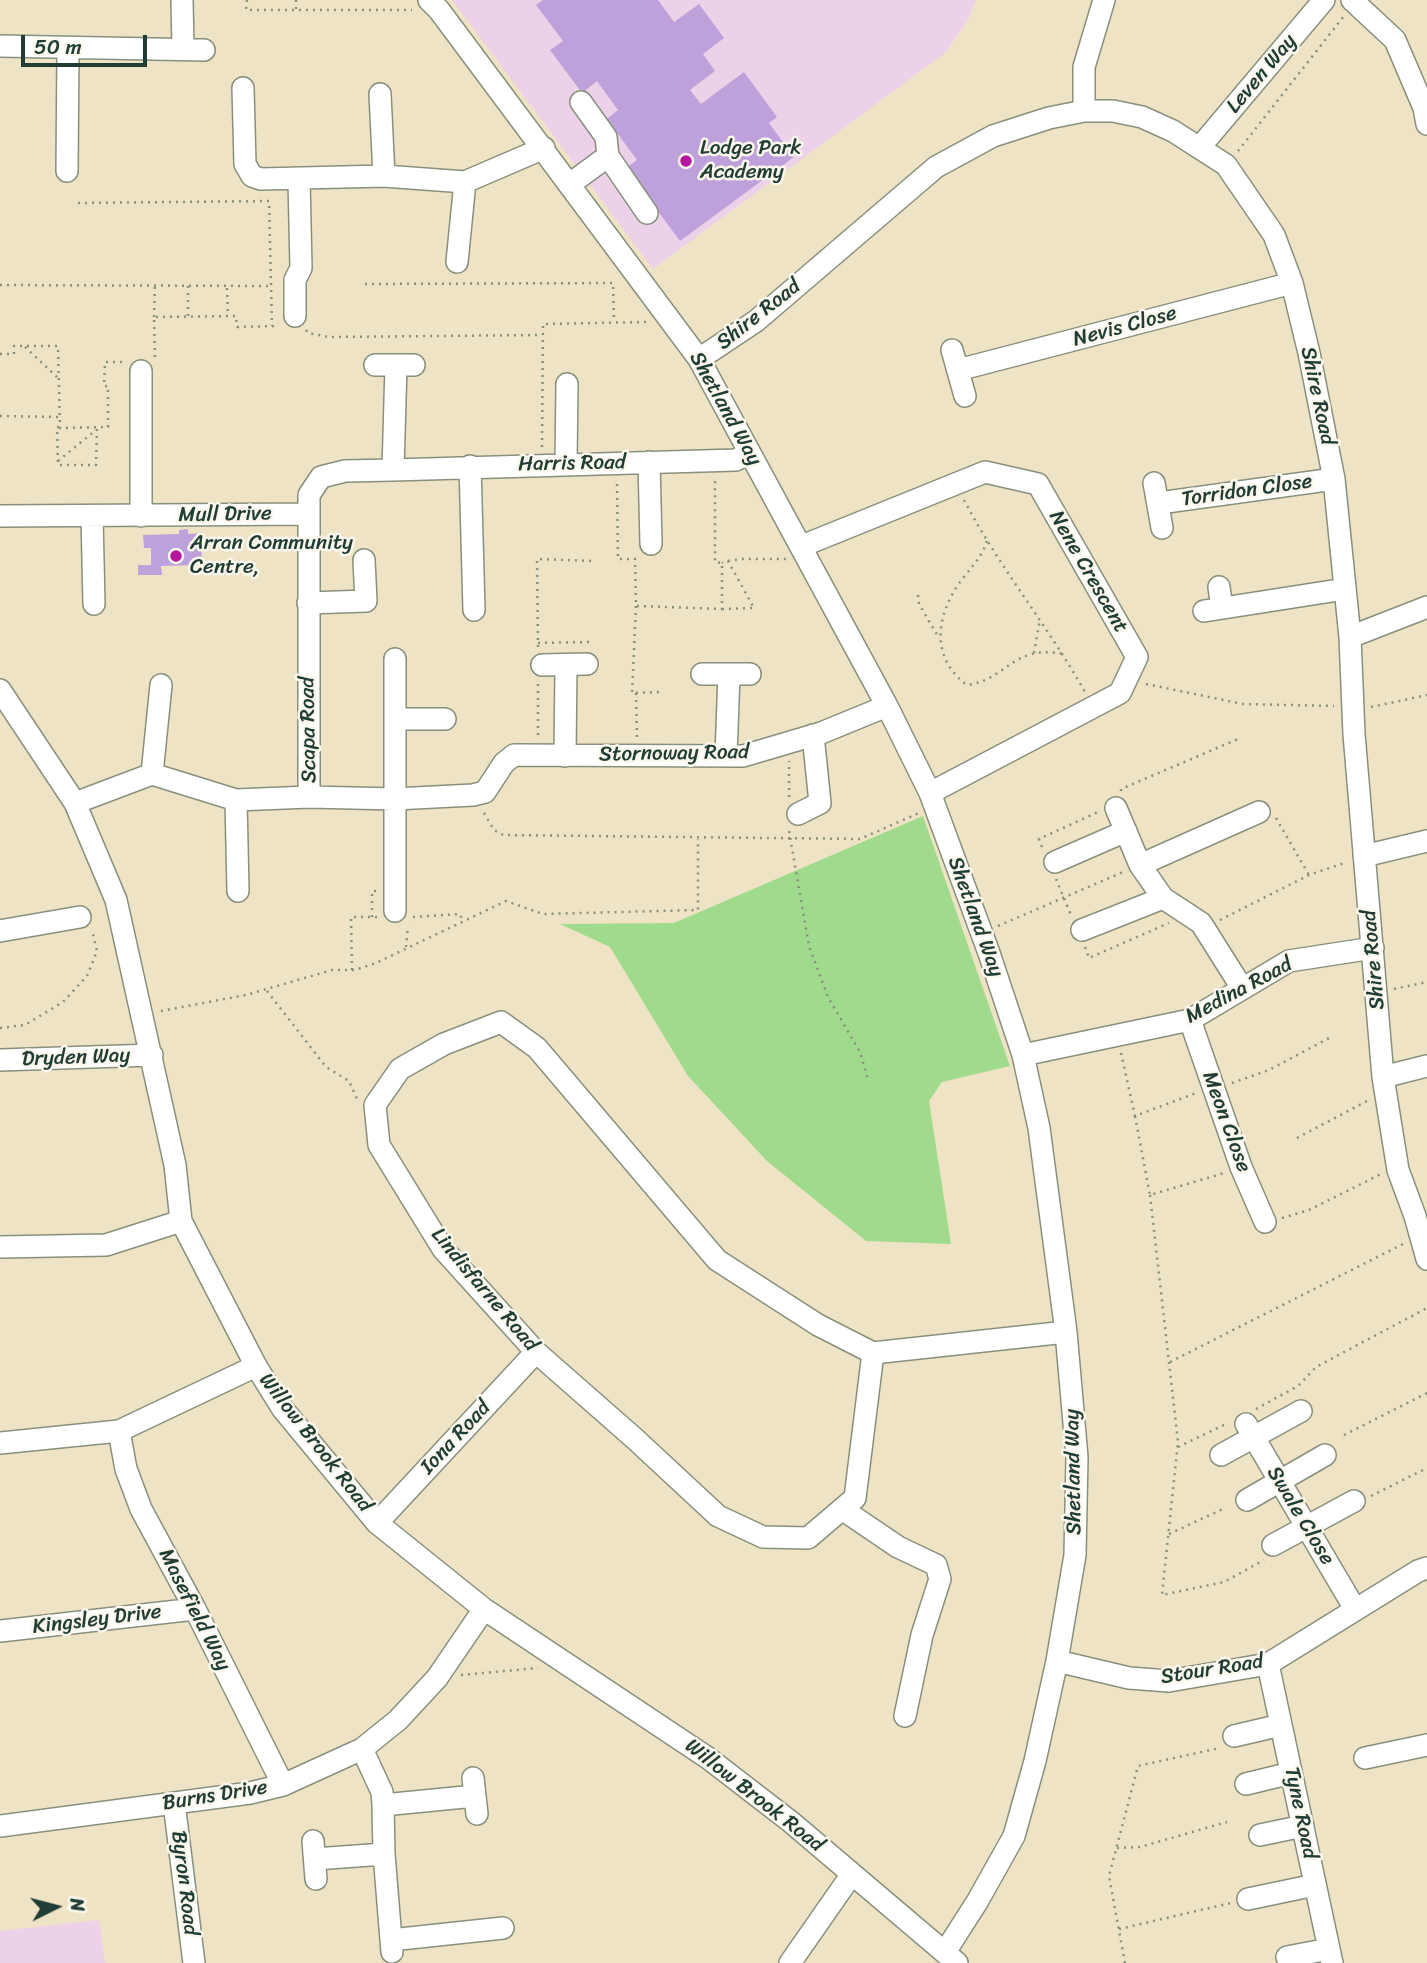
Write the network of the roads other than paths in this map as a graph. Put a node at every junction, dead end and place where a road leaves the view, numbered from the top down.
1 (182, 0) edge
2 (429, 0) edge
3 (1104, 0) edge
4 (1324, 0) edge
5 (1354, 1) edge
6 (0, 47) edge
7 (68, 48) junction
8 (243, 88) dead end
9 (380, 94) dead end
10 (581, 102) dead end
11 (1084, 111) junction
12 (1427, 124) edge
13 (1200, 147) junction
14 (544, 148) junction
15 (608, 156) junction
16 (67, 171) dead end
17 (384, 176) junction
18 (299, 179) junction
19 (465, 182) junction
20 (570, 184) junction
21 (647, 213) dead end
22 (457, 262) dead end
23 (1292, 283) junction
24 (288, 321) road end
25 (699, 359) junction
26 (395, 365) dead end
27 (135, 366) road end
28 (568, 384) dead end
29 (965, 396) dead end
30 (749, 453) junction
31 (649, 462) junction
32 (566, 464) junction
33 (470, 466) junction
34 (393, 470) junction
35 (1335, 479) junction
36 (309, 514) junction
37 (0, 516) edge
38 (92, 516) junction
39 (141, 516) junction
40 (1162, 528) dead end
41 (651, 544) dead end
42 (803, 550) junction
43 (364, 561) dead end
44 (1345, 589) junction
45 (1215, 602) dead end
46 (308, 603) junction
47 (94, 604) dead end
48 (1427, 607) edge
49 (474, 610) dead end
50 (1350, 637) junction
51 (395, 659) dead end
52 (308, 664) joint
53 (587, 664) dead end
54 (566, 665) junction
55 (539, 666) road end
56 (702, 674) dead end
57 (161, 685) dead end
58 (0, 690) edge
59 (887, 706) junction
60 (395, 719) junction
61 (445, 719) dead end
62 (813, 736) junction
63 (565, 756) junction
64 (726, 756) junction
65 (152, 774) junction
66 (473, 795) joint
67 (309, 797) junction
68 (395, 799) junction
69 (932, 799) junction
70 (236, 800) junction
71 (75, 803) junction
72 (1116, 808) road end
73 (1259, 812) road end
74 (792, 813) road end
75 (1117, 834) junction
76 (1427, 841) edge
77 (1364, 856) junction
78 (1051, 863) road end
79 (1140, 865) junction
80 (238, 891) dead end
81 (1163, 898) junction
82 (388, 902) road end
83 (86, 923) road end
84 (0, 931) edge
85 (1080, 932) road end
86 (1373, 948) junction
87 (1242, 988) junction
88 (1190, 1020) junction
89 (152, 1055) junction
90 (1023, 1055) junction
91 (0, 1060) edge
92 (1427, 1066) edge
93 (1385, 1086) junction
94 (181, 1221) junction
95 (1265, 1222) road end
96 (0, 1247) edge
97 (1427, 1259) edge
98 (1066, 1332) junction
99 (536, 1352) junction
100 (873, 1353) junction
101 (256, 1366) junction
102 (1301, 1411) dead end
103 (1245, 1424) junction
104 (119, 1431) junction
105 (0, 1443) edge
106 (1221, 1455) dead end
107 (1325, 1455) dead end
108 (1280, 1482) junction
109 (1361, 1499) road end
110 (1247, 1500) dead end
111 (842, 1509) junction
112 (377, 1523) junction
113 (1307, 1528) junction
114 (1273, 1550) road end
115 (1427, 1568) edge
116 (195, 1609) junction
117 (484, 1609) junction
118 (1355, 1609) junction
119 (0, 1631) edge
120 (1057, 1661) junction
121 (1268, 1664) junction
122 (905, 1716) dead end
123 (1281, 1725) junction
124 (1234, 1736) road end
125 (1427, 1745) edge
126 (362, 1749) junction
127 (1365, 1758) dead end
128 (1291, 1773) junction
129 (1246, 1784) dead end
130 (283, 1785) junction
131 (475, 1796) dead end
132 (174, 1803) junction
133 (383, 1805) junction
134 (0, 1826) edge
135 (1303, 1826) junction
136 (1260, 1835) dead end
137 (384, 1854) junction
138 (315, 1860) dead end
139 (852, 1874) junction
140 (1315, 1885) junction
141 (1248, 1899) road end
142 (491, 1924) dead end
143 (1331, 1956) edge
144 (951, 1957) edge
145 (1287, 1957) dead end
146 (194, 1963) edge
147 (790, 1963) edge

1 - 7 street
2 - 14 street, Shetland Way
3 - 11 street
4 - 13 street, Leven Way
5 - 12 street
6 - 7 street
7 - 16 street
8 - 18 street
9 - 17 street
10 - 15 street
11 - 13 street, Shire Road
11 - 25 street, Shire Road
13 - 23 street, Shire Road
14 - 19 street
14 - 20 street, Shetland Way
15 - 20 street
15 - 21 street
17 - 18 street
17 - 19 street
18 - 24 street
19 - 22 street
20 - 25 street, Shetland Way
23 - 29 street, Nevis Close
23 - 35 street, Shire Road
25 - 30 street, Shetland Way
26 - 34 street
27 - 39 street
28 - 32 street
30 - 31 street, Harris Road
30 - 42 street, Shetland Way
31 - 32 street, Harris Road
31 - 41 street
32 - 33 street, Harris Road
33 - 34 street, Harris Road
33 - 49 street
34 - 36 street, Harris Road
35 - 40 street, Torridon Close
35 - 44 street, Shire Road
36 - 39 street, Mull Drive
36 - 46 street, Harris Road
37 - 38 street, Mull Drive
38 - 39 street, Mull Drive
38 - 47 street
42 - 59 street, Shetland Way
42 - 69 street, Nene Crescent
43 - 46 street
44 - 45 street
44 - 50 street, Shire Road
46 - 52 street, Harris Road
48 - 50 street
50 - 77 street, Shire Road
51 - 60 street
52 - 67 street, Scapa Road
53 - 54 street
54 - 55 street
54 - 63 street
56 - 64 street
57 - 65 street
58 - 71 street, Willow Brook Road
59 - 62 street, Stornoway Road
59 - 69 street, Shetland Way
60 - 61 street
60 - 68 street
62 - 64 street, Stornoway Road
62 - 74 street
63 - 64 street, Stornoway Road
63 - 66 street, Stornoway Road
65 - 70 street, Scapa Road
65 - 71 street
66 - 68 street, Scapa Road
67 - 68 street, Scapa Road
67 - 70 street, Scapa Road
68 - 82 street
69 - 90 street, Shetland Way
70 - 80 street
71 - 89 street, Willow Brook Road
72 - 75 street
73 - 79 street
75 - 78 street
75 - 79 street
76 - 77 street
77 - 86 street, Shire Road
79 - 81 street
81 - 85 street
81 - 87 street
83 - 84 street
86 - 87 street, Medina Road
86 - 93 street, Shire Road
87 - 88 street, Medina Road
88 - 90 street, Medina Road
88 - 95 street, Meon Close
89 - 91 street, Dryden Way
89 - 94 street, Willow Brook Road
90 - 98 street, Shetland Way
92 - 93 street
93 - 97 street, Shire Road
94 - 96 street
94 - 101 street, Willow Brook Road
98 - 100 street
98 - 120 street, Shetland Way
99 - 100 street, Lindisfarne Road
99 - 111 street, Lindisfarne Road
99 - 112 street, Iona Road
100 - 111 street, Lindisfarne Road
101 - 104 street
101 - 112 street, Willow Brook Road
102 - 103 street
103 - 106 street
103 - 108 street, Swale Close
104 - 105 street
104 - 116 street, Masefield Way
107 - 108 street
108 - 110 street
108 - 113 street, Swale Close
109 - 113 street
111 - 122 street
112 - 117 street, Willow Brook Road
113 - 114 street
113 - 118 street, Swale Close
115 - 118 street, Stour Road
116 - 119 street, Kingsley Drive
116 - 130 street, Masefield Way
117 - 126 street, Burns Drive
117 - 139 street, Willow Brook Road
118 - 121 street, Stour Road
120 - 121 street, Stour Road
120 - 144 street, Shetland Way
121 - 123 street, Tyne Road
123 - 124 street
123 - 128 street, Tyne Road
125 - 127 street
126 - 130 street, Burns Drive
126 - 133 street
128 - 129 street
128 - 135 street, Tyne Road
130 - 132 street, Burns Drive
131 - 133 street
132 - 134 street, Burns Drive
132 - 146 street, Byron Road
133 - 137 street
135 - 136 street
135 - 140 street, Tyne Road
137 - 138 street
137 - 142 street
139 - 144 street, Willow Brook Road
139 - 147 street
140 - 141 street
140 - 143 street, Tyne Road
143 - 145 street

